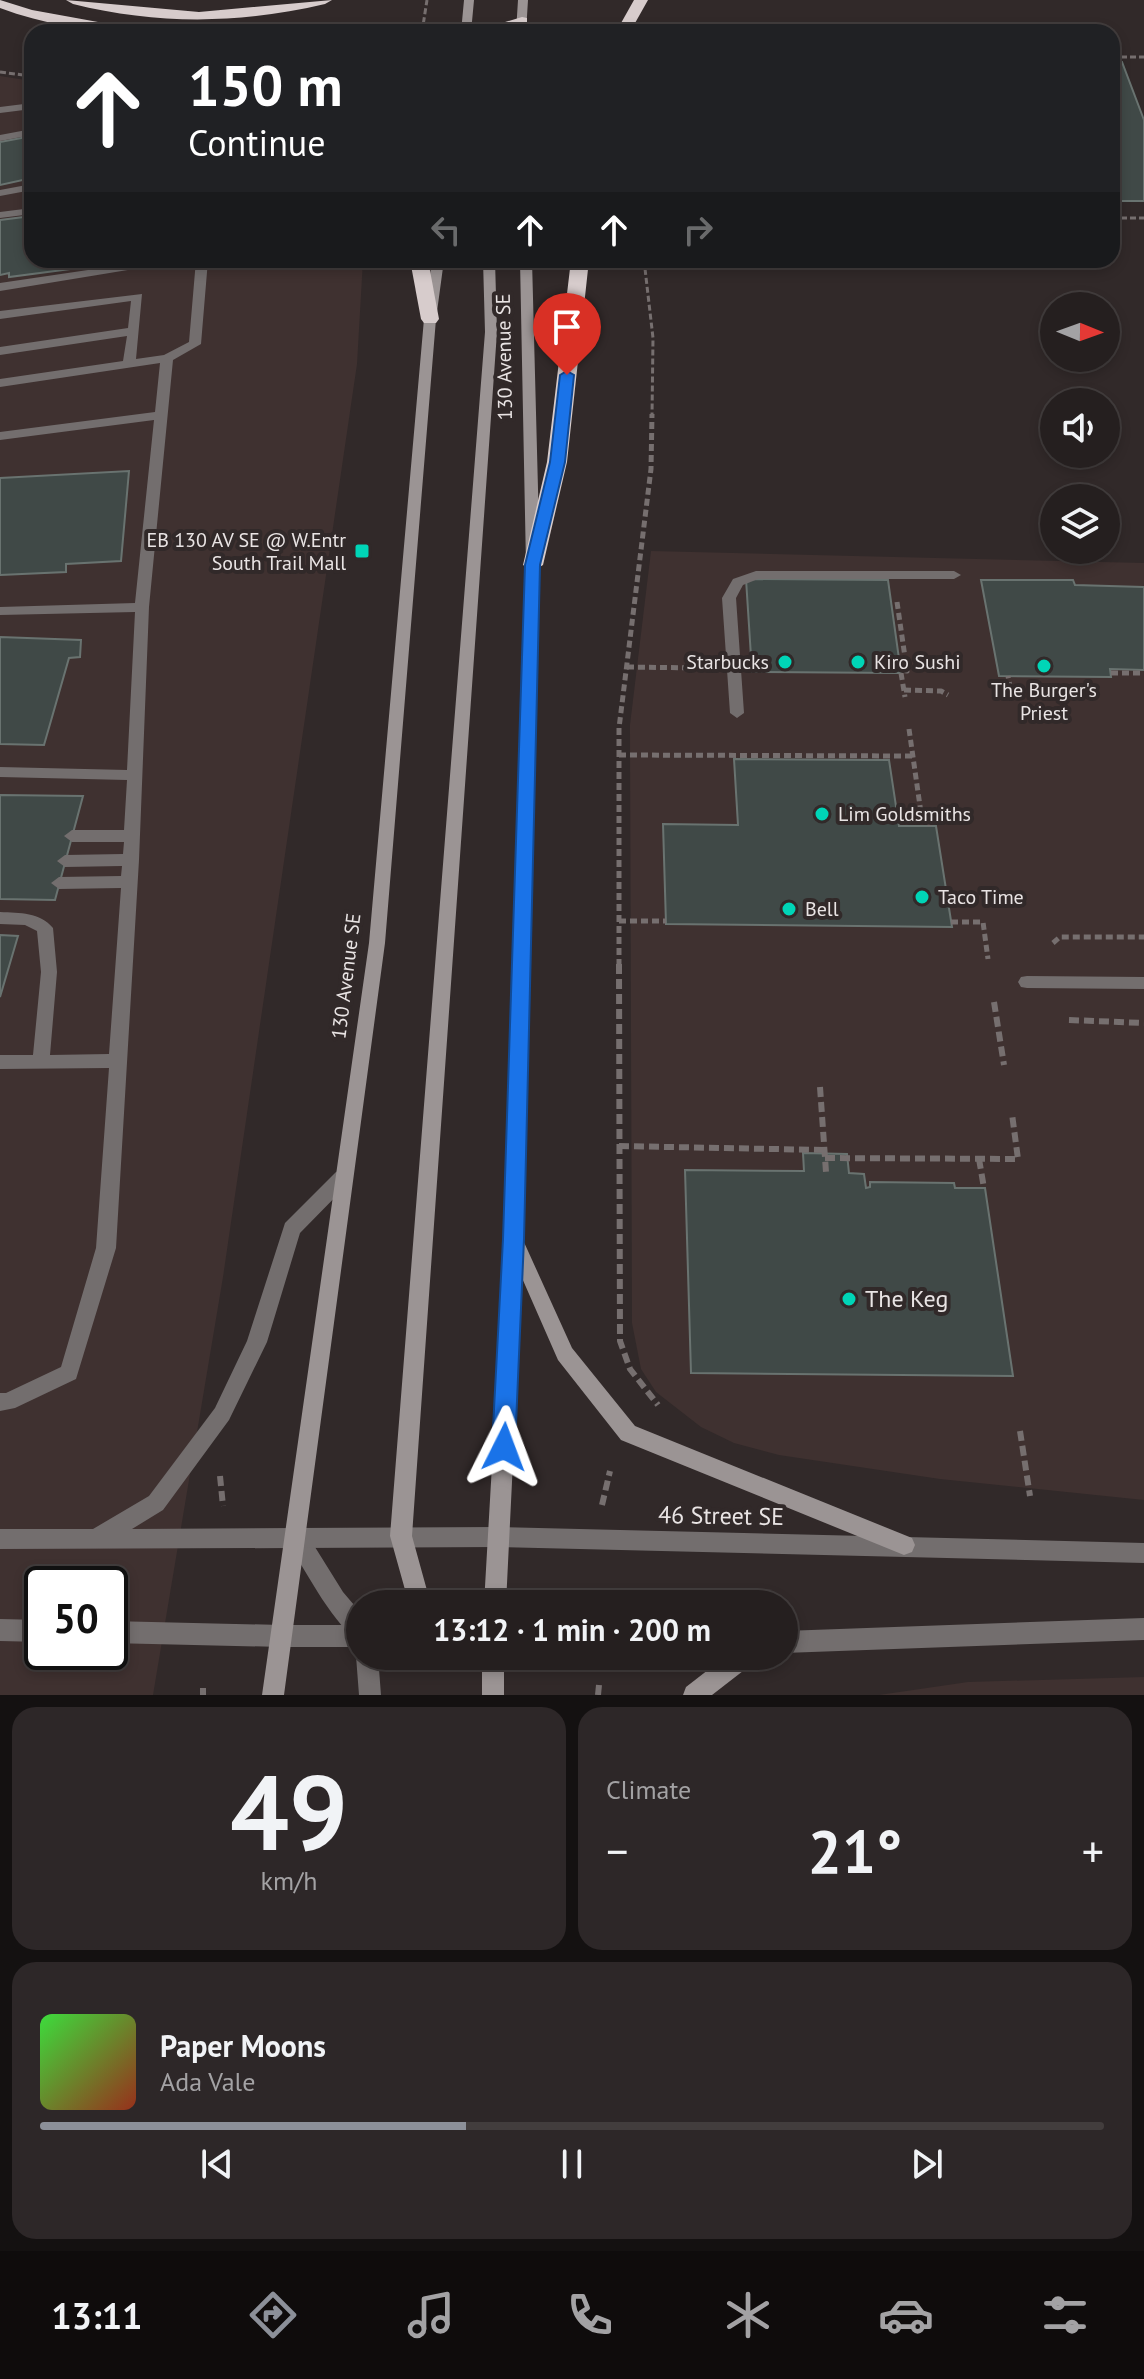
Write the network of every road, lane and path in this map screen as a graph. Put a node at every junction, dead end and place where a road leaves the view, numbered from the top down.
1 (73, 0) edge
2 (325, 0) edge
3 (427, 0) edge
4 (469, 0) edge
5 (523, 0) edge
6 (641, 0) edge
7 (0, 3) edge
8 (24, 13) junction
9 (57, 24) edge
10 (86, 24) edge
11 (423, 24) edge
12 (467, 24) edge
13 (521, 24) edge
14 (628, 24) edge
15 (1120, 57) edge
16 (1144, 57) edge
17 (0, 72) edge
18 (24, 76) edge
19 (24, 107) edge
20 (0, 110) edge
21 (24, 134) edge
22 (0, 138) edge
23 (24, 188) edge
24 (0, 193) edge
25 (24, 212) edge
26 (0, 215) edge
27 (1120, 218) edge
28 (1144, 218) edge
29 (201, 268) edge
30 (420, 268) edge
31 (437, 268) edge
32 (489, 268) edge
33 (526, 268) edge
34 (579, 268) edge
35 (645, 268) edge
36 (141, 277) edge
37 (0, 287) edge
38 (0, 315) edge
39 (430, 319) junction
40 (133, 331) junction
41 (0, 351) edge
42 (167, 358) junction
43 (129, 364) junction
44 (0, 383) edge
45 (160, 415) junction
46 (0, 436) edge
47 (533, 565) junction
48 (954, 575) dead end
49 (896, 594) dead end
50 (142, 607) junction
51 (0, 611) edge
52 (627, 667) junction
53 (705, 668) dead end
54 (1111, 673) dead end
55 (1144, 673) edge
56 (1008, 676) dead end
57 (948, 695) dead end
58 (1003, 695) dead end
59 (737, 713) dead end
60 (909, 729) dead end
61 (619, 755) junction
62 (913, 756) junction
63 (0, 772) edge
64 (135, 775) junction
65 (930, 826) dead end
66 (72, 836) dead end
67 (132, 836) junction
68 (131, 860) junction
69 (65, 861) dead end
70 (129, 882) junction
71 (59, 883) dead end
72 (0, 918) edge
73 (619, 921) junction
74 (666, 921) dead end
75 (951, 922) dead end
76 (1144, 937) edge
77 (1053, 943) dead end
78 (988, 959) dead end
79 (1027, 982) dead end
80 (1144, 983) edge
81 (994, 1002) dead end
82 (997, 1019) junction
83 (1005, 1019) dead end
84 (1069, 1020) dead end
85 (1144, 1023) edge
86 (41, 1061) junction
87 (117, 1061) junction
88 (0, 1062) edge
89 (1004, 1065) dead end
90 (820, 1087) dead end
91 (1012, 1114) dead end
92 (619, 1146) junction
93 (824, 1154) junction
94 (979, 1159) junction
95 (826, 1172) dead end
96 (343, 1177) junction
97 (984, 1188) dead end
98 (514, 1239) junction
99 (0, 1402) edge
100 (666, 1413) dead end
101 (1020, 1431) dead end
102 (219, 1465) dead end
103 (610, 1471) dead end
104 (1030, 1496) dead end
105 (601, 1506) dead end
106 (223, 1507) dead end
107 (401, 1536) junction
108 (98, 1537) junction
109 (499, 1537) junction
110 (297, 1538) junction
111 (0, 1539) edge
112 (904, 1545) junction
113 (1144, 1553) edge
114 (416, 1590) edge
115 (496, 1590) edge
116 (346, 1612) edge
117 (1144, 1629) edge
118 (0, 1630) edge
119 (24, 1631) edge
120 (128, 1632) edge
121 (282, 1636) junction
122 (346, 1636) edge
123 (798, 1641) edge
124 (368, 1670) edge
125 (493, 1670) edge
126 (726, 1670) edge
127 (599, 1685) dead end
128 (273, 1695) edge
129 (370, 1695) edge
130 (493, 1695) edge
131 (598, 1695) edge
132 (694, 1695) edge

1 - 2 highway
3 - 11 path
4 - 12 main road
5 - 13 main road
6 - 14 highway
7 - 8 highway
8 - 9 highway
8 - 10 highway
15 - 16 path
17 - 18 path
19 - 20 street
21 - 22 street
23 - 24 street
25 - 26 street
27 - 28 path
29 - 42 street
30 - 39 highway
31 - 39 main road, 130 Avenue SE
32 - 107 main road
33 - 47 main road, 130 Avenue SE
34 - 47 highway
35 - 52 path
36 - 37 street
36 - 38 street
36 - 40 street
39 - 96 main road, 130 Avenue SE
40 - 41 street
40 - 43 street
42 - 43 street
42 - 45 street
43 - 44 street
45 - 46 street
45 - 50 street
47 - 98 main road, 130 Avenue SE
48 - 59 street
49 - 57 path
50 - 51 street
50 - 64 street
52 - 53 path
52 - 61 path
54 - 55 path
56 - 58 path
60 - 62 path
61 - 62 path
61 - 73 path
62 - 65 path
63 - 64 street
64 - 67 street
66 - 67 street
67 - 68 street
68 - 69 street
68 - 70 street
70 - 71 street
70 - 87 street
72 - 86 street
73 - 74 path
73 - 92 path
75 - 78 path
76 - 77 path
79 - 80 street
81 - 82 path
82 - 83 path
82 - 89 path
84 - 85 path
86 - 87 street
86 - 88 street
87 - 99 street
90 - 93 path
91 - 94 path
92 - 93 path
92 - 100 path
93 - 94 path
93 - 95 path
94 - 97 path
96 - 108 street
96 - 110 main road, 130 Avenue SE
98 - 109 main road, 130 Avenue SE
98 - 112 main road
101 - 104 path
102 - 106 path
103 - 105 path
107 - 109 street, 46 Street SE
107 - 110 street, 46 Street SE
107 - 114 main road
108 - 110 street, 46 Street SE
108 - 111 street, 46 Street SE
109 - 112 street, 46 Street SE
109 - 115 main road, 130 Avenue SE
110 - 116 street
110 - 121 main road, 130 Avenue SE
112 - 113 street, 46 Street SE
117 - 123 street
118 - 119 street
120 - 121 street
121 - 122 street
121 - 128 main road, 130 Avenue SE
124 - 129 street
125 - 130 main road
126 - 132 main road
127 - 131 path

